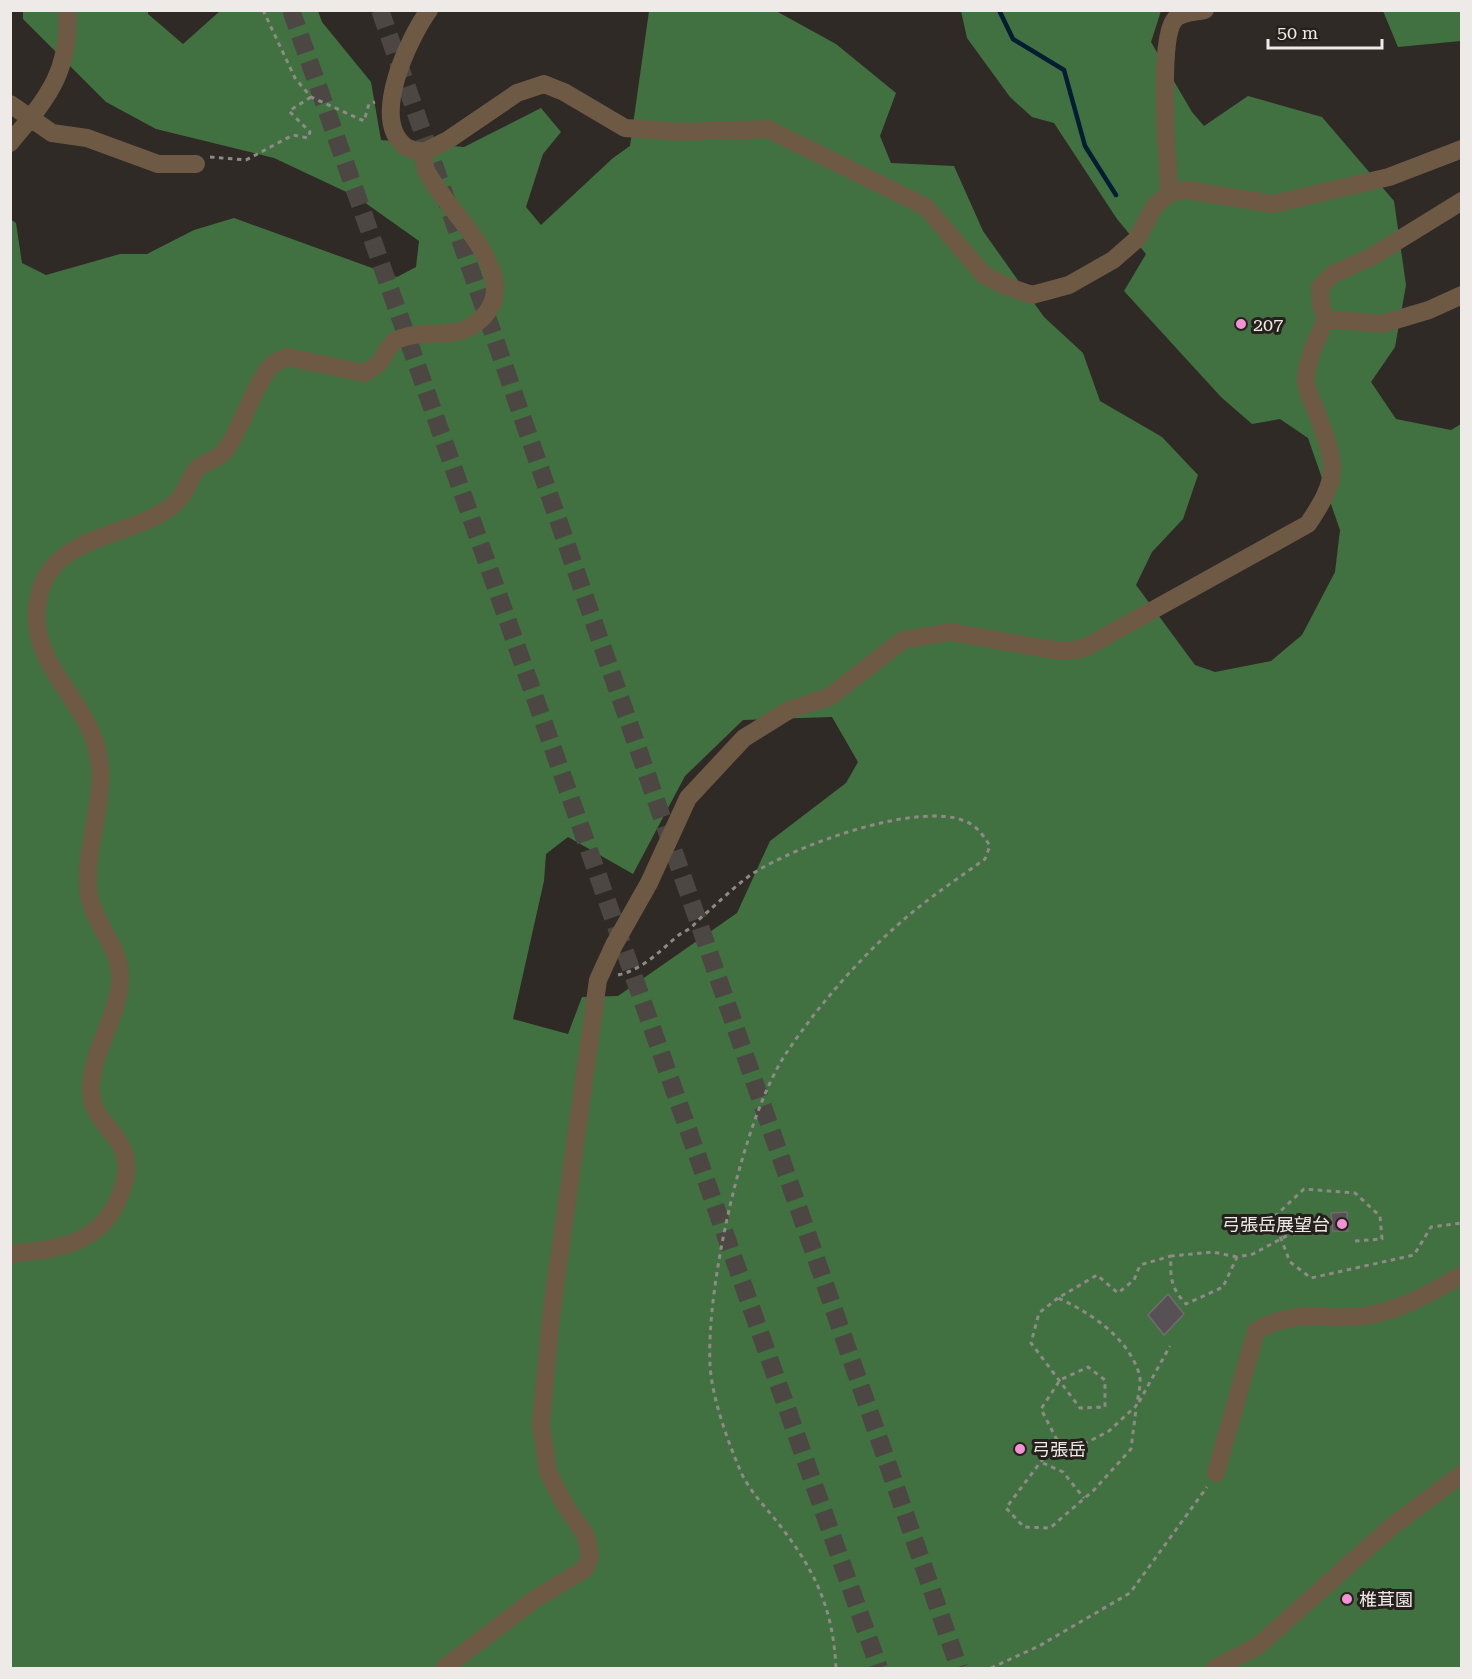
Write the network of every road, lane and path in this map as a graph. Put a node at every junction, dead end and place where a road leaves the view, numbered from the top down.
1 (66, 10) edge
2 (263, 10) edge
3 (429, 10) edge
4 (1205, 10) edge
5 (311, 97) junction
6 (392, 99) junction
7 (10, 104) edge
8 (32, 117) junction
9 (10, 143) edge
10 (1461, 148) edge
11 (424, 152) junction
12 (196, 164) joint
13 (1169, 193) junction
14 (1461, 201) edge
15 (1461, 295) edge
16 (1326, 319) junction
17 (598, 980) junction
18 (1461, 1223) edge
19 (1318, 1233) dead end
20 (1281, 1237) junction
21 (1355, 1241) dead end
22 (10, 1254) edge
23 (1171, 1256) junction
24 (1237, 1257) junction
25 (1461, 1275) edge
26 (1058, 1298) junction
27 (1170, 1346) dead end
28 (1060, 1380) junction
29 (1136, 1407) junction
30 (1057, 1440) junction
31 (1042, 1463) junction
32 (1216, 1473) joint
33 (1461, 1474) edge
34 (1084, 1498) junction
35 (444, 1668) edge
36 (836, 1668) edge
37 (991, 1668) edge
38 (1215, 1668) edge

1 - 8 street
2 - 5 path
3 - 6 street
4 - 13 street
5 - 6 path
5 - 12 path
6 - 11 street
7 - 8 street
8 - 9 street
8 - 12 street
10 - 13 street
11 - 13 street
11 - 22 street
14 - 16 street
15 - 16 street
16 - 17 street
17 - 35 street
17 - 36 path
18 - 20 path
19 - 20 path
20 - 21 path
20 - 24 path
23 - 24 path
23 - 24 path
23 - 26 path
25 - 32 street
26 - 28 path
26 - 29 path
27 - 29 path
28 - 28 path
28 - 30 path
29 - 30 path
29 - 34 path
30 - 31 path
31 - 34 path
31 - 34 path
32 - 37 path
33 - 38 street

